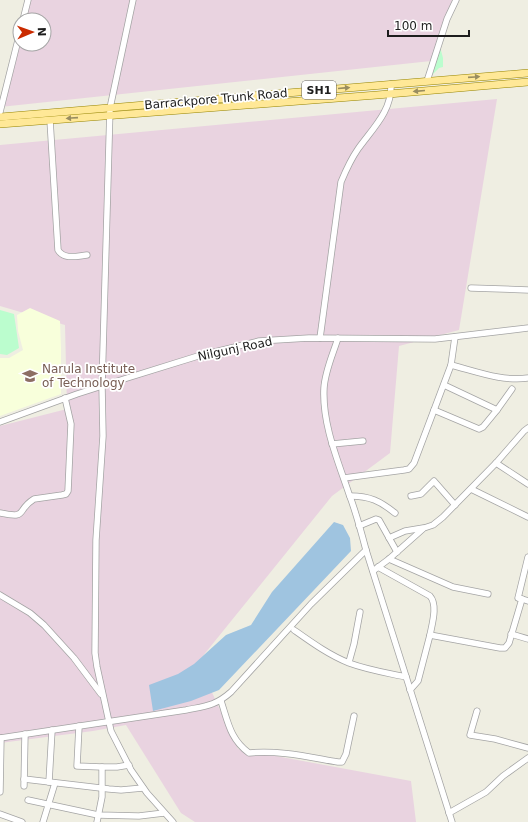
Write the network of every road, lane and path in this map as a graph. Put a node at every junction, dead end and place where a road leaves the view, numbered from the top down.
1 (28, 0) edge
2 (132, 0) edge
3 (456, 0) edge
4 (25, 12) edge
5 (15, 52) edge
6 (528, 73) edge
7 (427, 81) junction
8 (528, 82) edge
9 (391, 84) junction
10 (391, 94) junction
11 (0, 112) edge
12 (110, 112) junction
13 (0, 116) edge
14 (50, 120) junction
15 (0, 124) edge
16 (87, 255) dead end
17 (471, 288) dead end
18 (528, 290) edge
19 (528, 328) edge
20 (455, 337) junction
21 (320, 338) junction
22 (338, 338) junction
23 (451, 365) junction
24 (528, 378) edge
25 (444, 385) junction
26 (102, 386) junction
27 (512, 389) dead end
28 (65, 398) junction
29 (434, 410) junction
30 (497, 410) junction
31 (0, 422) edge
32 (528, 428) edge
33 (363, 441) dead end
34 (332, 444) junction
35 (496, 464) junction
36 (344, 478) junction
37 (528, 484) edge
38 (471, 489) junction
39 (350, 496) junction
40 (411, 496) dead end
41 (455, 505) junction
42 (0, 513) edge
43 (395, 513) dead end
44 (528, 517) edge
45 (359, 526) junction
46 (424, 528) junction
47 (389, 538) junction
48 (366, 550) junction
49 (397, 552) junction
50 (528, 556) edge
51 (390, 559) junction
52 (375, 569) junction
53 (488, 594) dead end
54 (0, 595) edge
55 (522, 599) junction
56 (528, 601) edge
57 (360, 612) dead end
58 (294, 630) dead end
59 (511, 634) junction
60 (430, 635) junction
61 (528, 639) edge
62 (348, 662) junction
63 (406, 677) junction
64 (410, 690) junction
65 (103, 697) junction
66 (221, 701) junction
67 (478, 711) dead end
68 (354, 716) dead end
69 (109, 722) junction
70 (78, 726) junction
71 (52, 730) junction
72 (25, 734) junction
73 (1, 738) edge
74 (528, 748) edge
75 (528, 758) edge
76 (129, 765) junction
77 (102, 767) junction
78 (24, 779) junction
79 (52, 782) junction
80 (24, 786) dead end
81 (102, 788) junction
82 (143, 788) junction
83 (0, 792) edge
84 (28, 800) dead end
85 (48, 805) junction
86 (164, 812) junction
87 (449, 813) junction
88 (0, 814) edge
89 (98, 815) junction
90 (22, 822) edge
91 (43, 822) edge
92 (97, 822) edge
93 (173, 822) edge
94 (452, 822) edge

1 - 4 street
2 - 12 street
3 - 7 street
5 - 11 street
7 -> 6 main road, Barrackpore Trunk Road / SH1
7 - 9 main road, Barrackpore Trunk Road / SH1
8 -> 10 main road, Barrackpore Trunk Road / SH1
9 - 10 street
12 -> 9 main road, Barrackpore Trunk Road / SH1
10 - 12 main road, Barrackpore Trunk Road / SH1
10 - 21 street
12 - 13 main road, Barrackpore Trunk Road / SH1
12 -> 14 main road, Barrackpore Trunk Road / SH1
12 - 26 street
14 - 15 main road, Barrackpore Trunk Road / SH1
14 - 16 street
17 - 18 street
19 - 20 street, Nilgunj Road
20 - 22 street, Nilgunj Road
20 - 23 street
21 - 22 street, Nilgunj Road
21 - 26 street, Nilgunj Road
22 - 34 street
23 - 24 street
23 - 25 street
25 - 29 street
25 - 30 street
26 - 28 street, Nilgunj Road
26 - 65 street
27 - 30 street
28 - 31 street, Nilgunj Road
28 - 42 street
29 - 30 street
29 - 36 street
32 - 35 street
33 - 34 street
34 - 36 street
35 - 37 street
35 - 38 street
36 - 39 street
38 - 41 street
38 - 44 street
39 - 43 street
39 - 45 street
40 - 41 street
41 - 46 street
45 - 47 street
45 - 48 street
46 - 47 street
46 - 49 street
47 - 49 street
48 - 52 street
48 - 66 street
49 - 51 street
50 - 55 street
51 - 52 street
51 - 53 street
52 - 60 street
52 - 63 street
54 - 65 street
55 - 56 street
55 - 59 street
57 - 62 street
58 - 62 street
59 - 60 street
59 - 61 street
60 - 64 street
62 - 63 street
63 - 64 street
64 - 87 street
65 - 69 street
66 - 68 street
66 - 69 street
67 - 74 street
69 - 70 street
69 - 76 street
70 - 71 street
70 - 77 street
71 - 72 street
71 - 79 street
72 - 73 street
72 - 78 street
73 - 83 street
75 - 87 street
76 - 77 street
76 - 82 street
77 - 81 street
78 - 79 street
78 - 80 street
79 - 81 street
79 - 85 street
81 - 82 street
81 - 89 street
82 - 86 street
84 - 85 street
85 - 89 street
85 - 91 street
86 - 89 street
86 - 93 street
87 - 94 street
88 - 90 street
89 - 92 street

